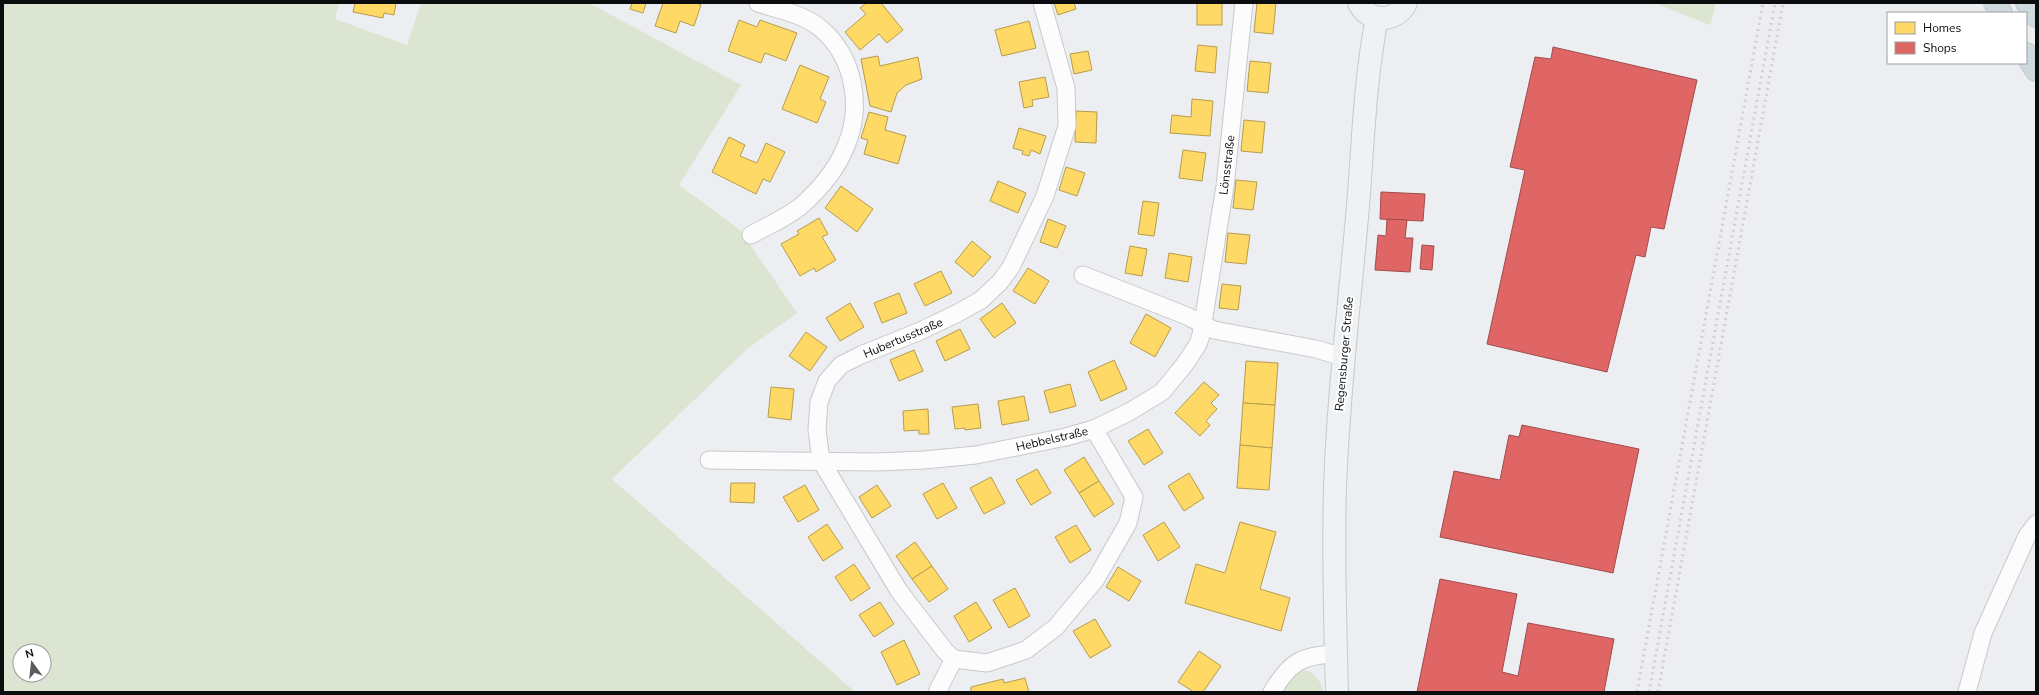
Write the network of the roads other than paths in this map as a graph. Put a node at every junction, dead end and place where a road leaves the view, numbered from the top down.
1 (758, 3) edge
2 (1042, 3) edge
3 (1244, 3) edge
4 (1359, 3) edge
5 (1406, 3) edge
6 (1995, 3) edge
7 (2027, 3) edge
8 (2000, 12) edge
9 (2036, 16) edge
10 (1377, 18) junction
11 (2027, 56) edge
12 (2036, 70) edge
13 (751, 235) dead end
14 (1083, 275) dead end
15 (1202, 325) junction
16 (1343, 357) junction
17 (1094, 429) junction
18 (709, 460) dead end
19 (821, 462) junction
20 (2036, 524) edge
21 (1336, 654) junction
22 (954, 659) junction
23 (938, 690) dead end
24 (1272, 692) edge
25 (1337, 692) edge
26 (1967, 692) edge

1 - 13 street
2 - 19 street, Hubertusstraße
3 - 15 street, Lönsstraße
4 - 10 main road
5 - 10 main road
6 - 8 highway
7 - 9 highway
10 - 16 main road, Regensburger Straße
11 - 12 highway
14 - 15 street
15 - 16 street
15 - 17 street, Hebbelstraße
16 - 21 main road, Regensburger Straße
17 - 19 street, Hebbelstraße
17 - 22 street
18 - 19 street, Hebbelstraße
19 - 22 street, Hubertusstraße
20 - 26 street
21 - 24 street
21 - 25 main road, Regensburger Straße
22 - 23 street

